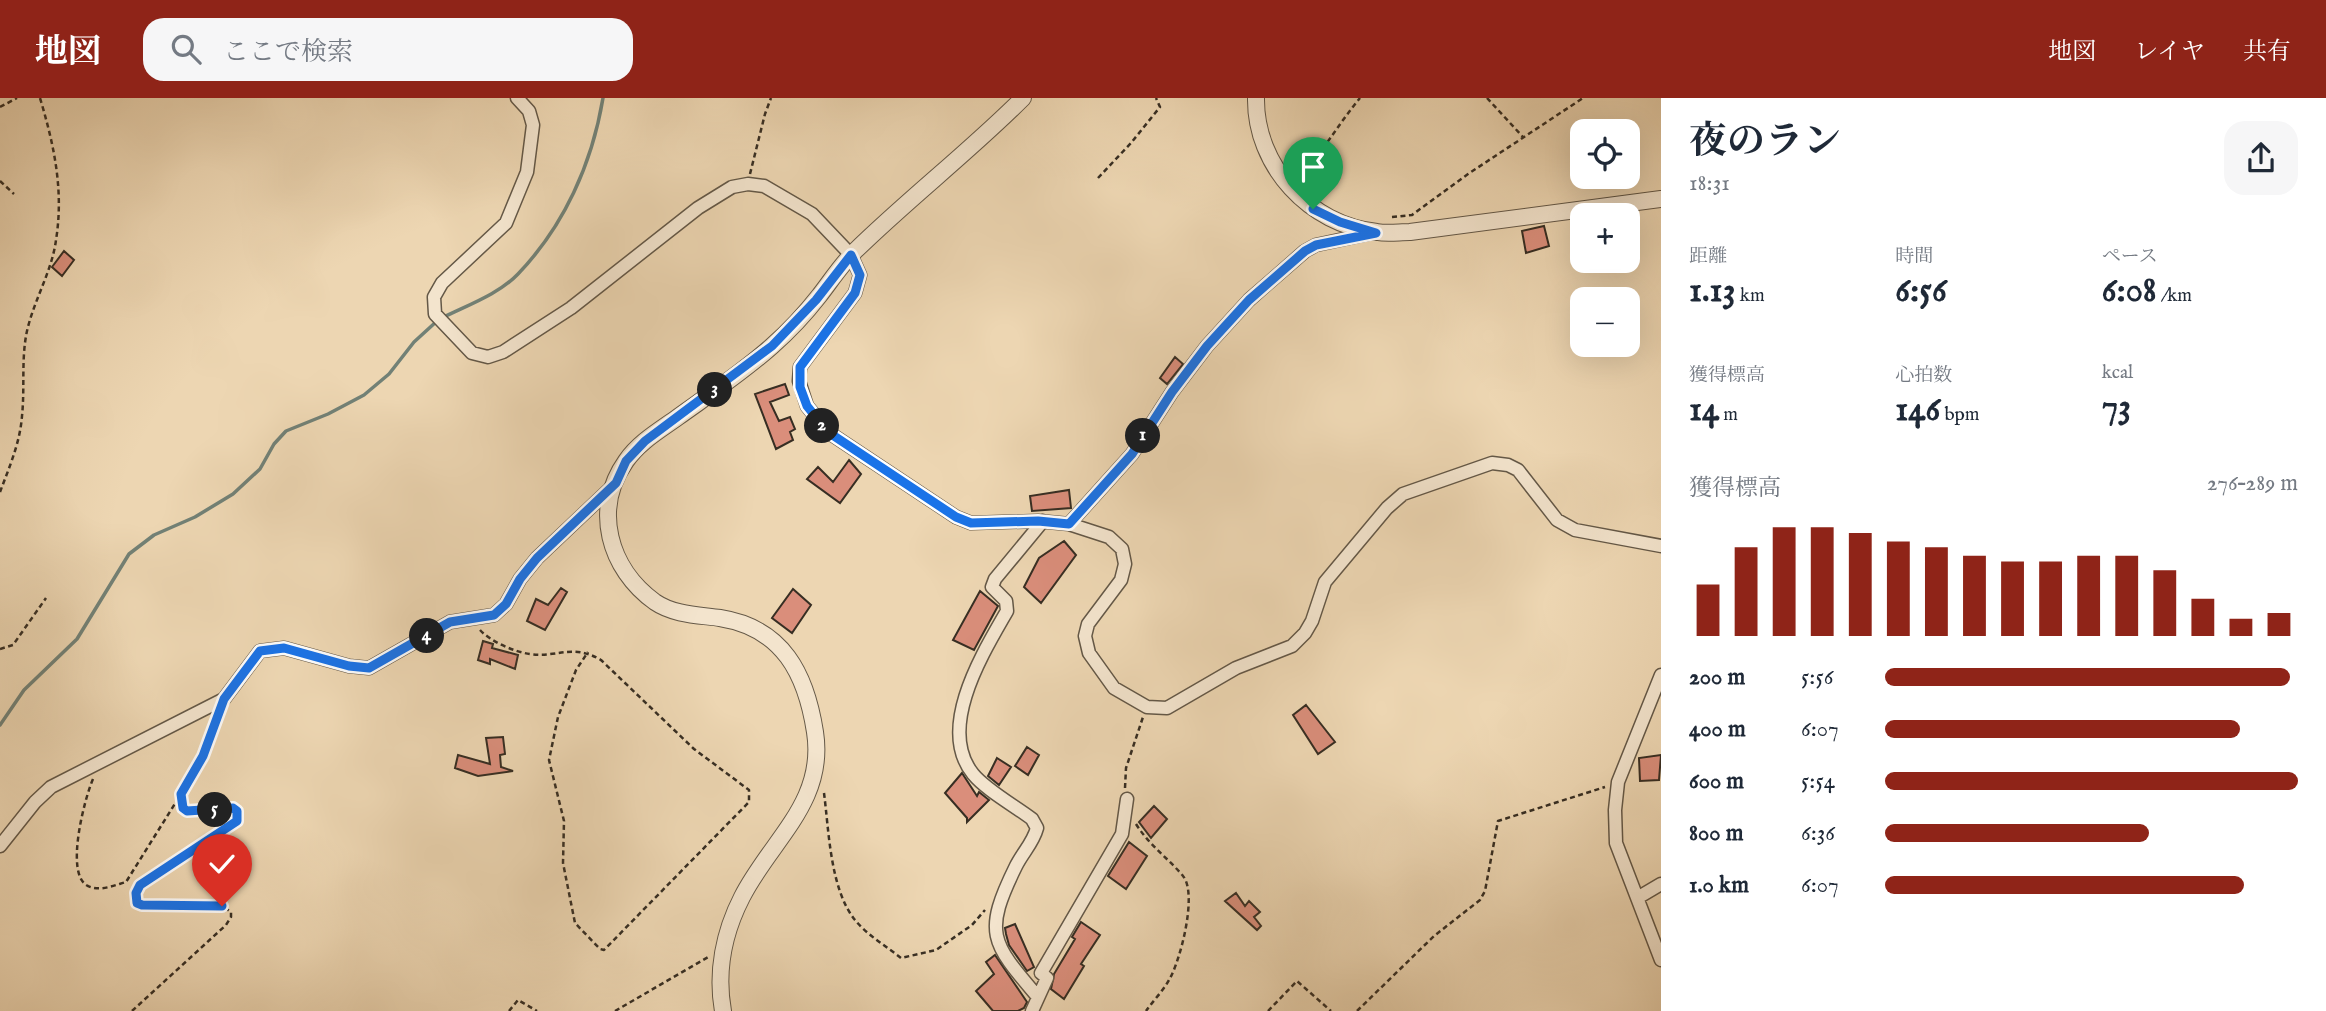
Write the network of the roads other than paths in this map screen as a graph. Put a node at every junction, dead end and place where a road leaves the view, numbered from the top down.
1 (517, 98) edge
2 (1023, 98) edge
3 (1256, 98) edge
4 (1661, 200) edge
5 (1376, 233) junction
6 (851, 255) junction
7 (616, 483) junction
8 (1043, 521) junction
9 (1069, 524) junction
10 (1661, 546) edge
11 (1661, 675) edge
12 (1127, 799) road end
13 (0, 846) edge
14 (1661, 884) edge
15 (1639, 897) junction
16 (1661, 960) edge
17 (1037, 996) junction
18 (723, 1011) edge
19 (1032, 1011) edge

1 - 6 street
2 - 6 street
3 - 5 street
4 - 5 street
5 - 9 street
6 - 7 street
6 - 8 street
7 - 13 street
7 - 18 street
8 - 9 street
8 - 17 street
9 - 10 street
11 - 15 street
12 - 17 street
14 - 15 street
15 - 16 street
17 - 19 street

